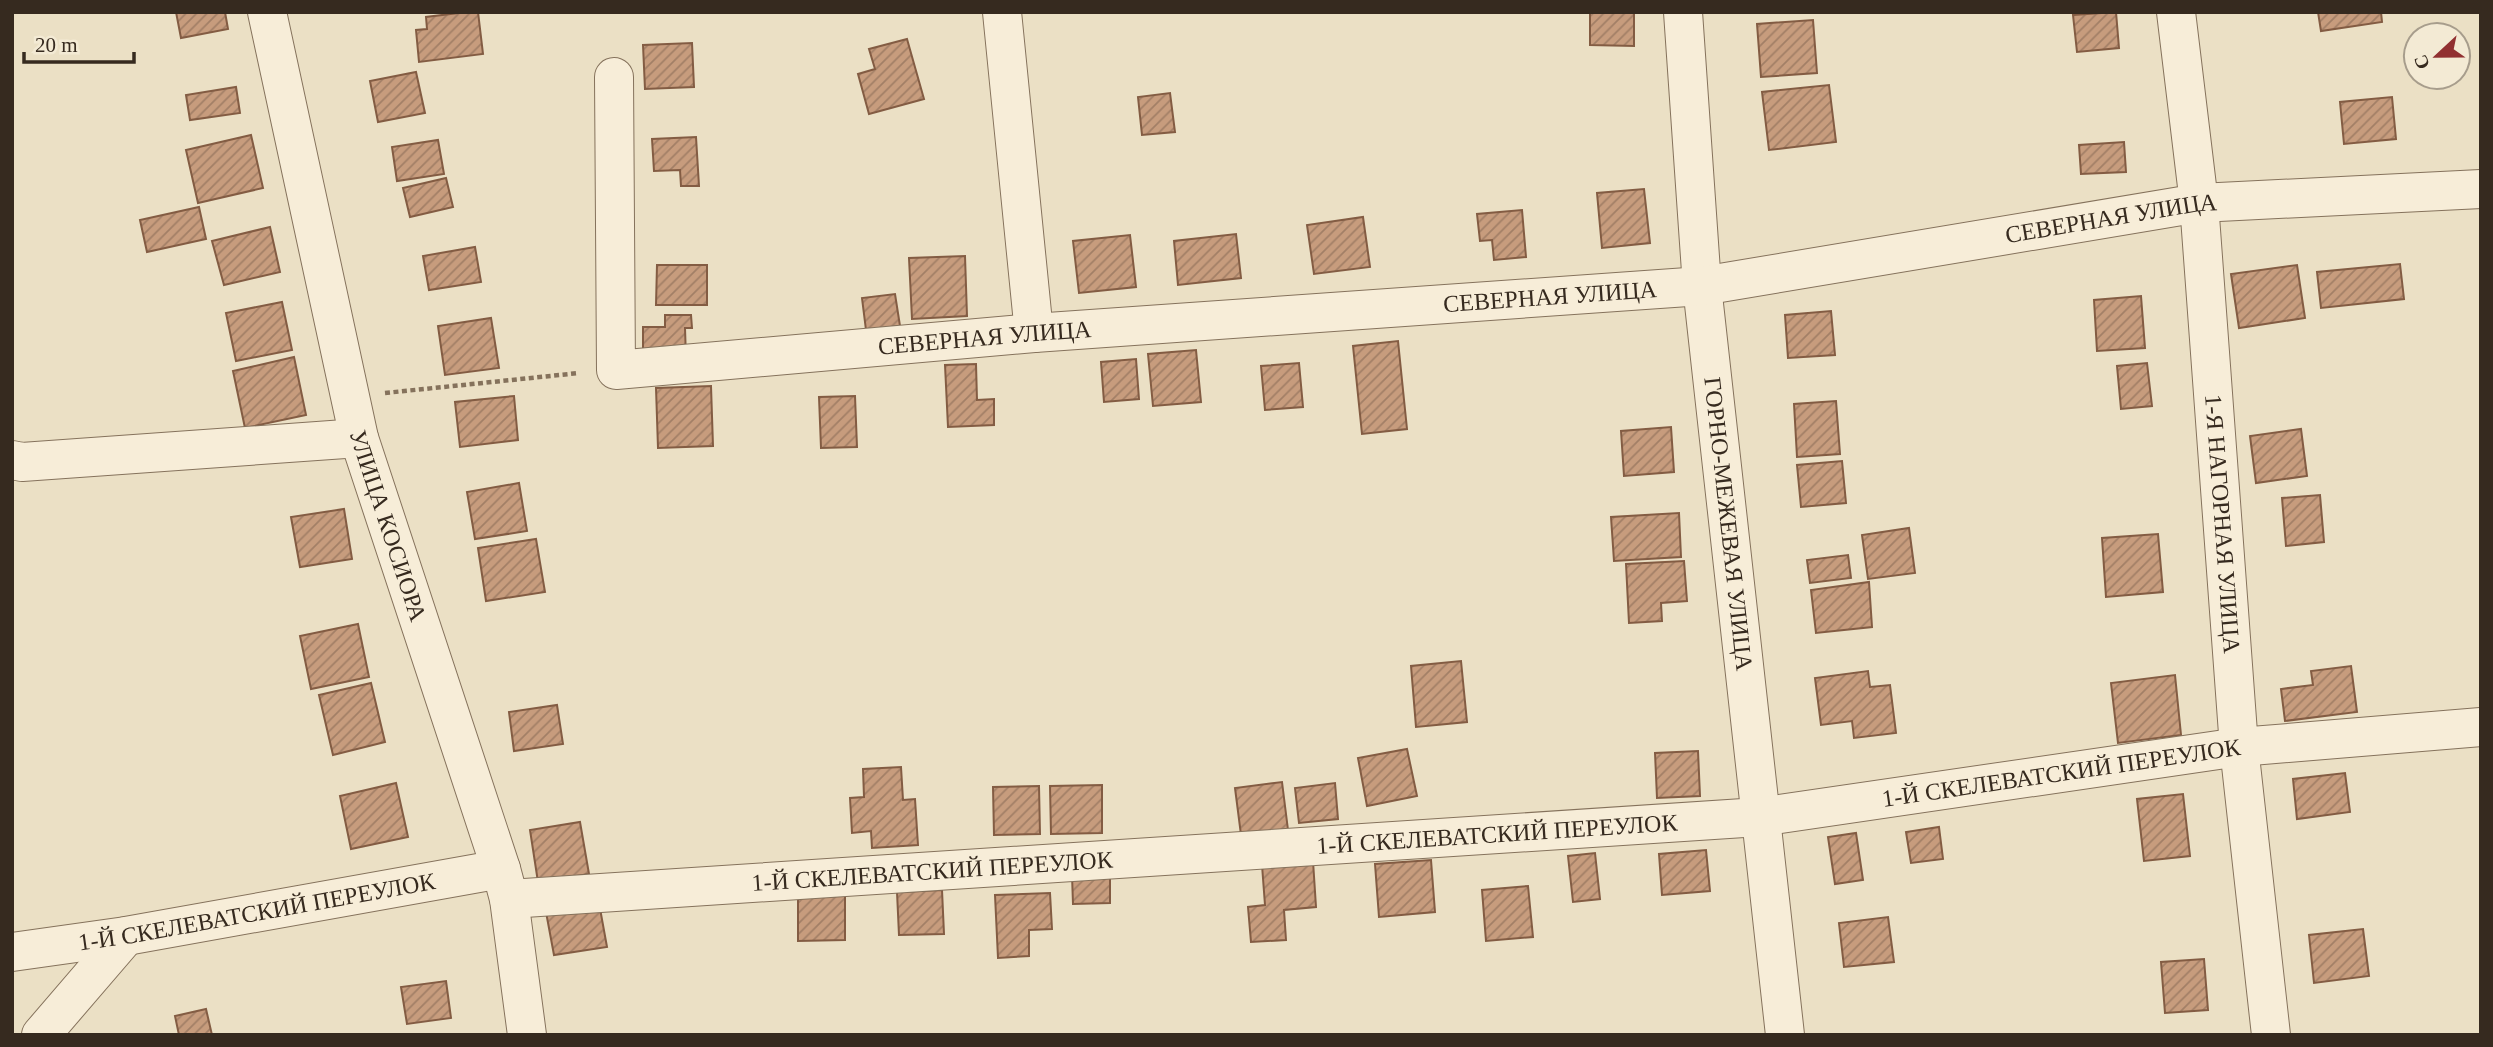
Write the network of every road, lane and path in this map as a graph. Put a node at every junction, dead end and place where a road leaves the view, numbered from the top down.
1 (267, 12) edge
2 (1002, 12) edge
3 (1682, 12) edge
4 (2176, 12) edge
5 (614, 77) dead end
6 (2481, 189) edge
7 (2199, 203) junction
8 (1702, 286) junction
9 (1034, 333) junction
10 (616, 370) junction
11 (350, 396) junction
12 (359, 438) junction
13 (12, 460) edge
14 (2481, 727) edge
15 (2239, 747) junction
16 (1759, 817) junction
17 (505, 884) junction
18 (127, 936) junction
19 (12, 952) edge
20 (41, 1035) edge
21 (527, 1035) edge
22 (1785, 1035) edge
23 (2271, 1035) edge

1 - 11 street, УЛИЦА КОСИОРА
2 - 9 street
3 - 8 street, ГОРНО-МЕЖЕВАЯ УЛИЦА
4 - 7 street, 1-Я НАГОРНАЯ УЛИЦА
5 - 10 street
6 - 7 street, СЕВЕРНАЯ УЛИЦА
7 - 8 street, СЕВЕРНАЯ УЛИЦА
7 - 15 street, 1-Я НАГОРНАЯ УЛИЦА
8 - 9 street, СЕВЕРНАЯ УЛИЦА
8 - 16 street, ГОРНО-МЕЖЕВАЯ УЛИЦА
9 - 10 street, СЕВЕРНАЯ УЛИЦА
10 - 11 path
11 - 12 street, УЛИЦА КОСИОРА
12 - 13 street
12 - 17 street, УЛИЦА КОСИОРА
14 - 15 street, 1-Й СКЕЛЕВАТСКИЙ ПЕРЕУЛОК
15 - 16 street, 1-Й СКЕЛЕВАТСКИЙ ПЕРЕУЛОК
15 - 23 street, 1-Я НАГОРНАЯ УЛИЦА
16 - 17 street, 1-Й СКЕЛЕВАТСКИЙ ПЕРЕУЛОК
16 - 22 street, ГОРНО-МЕЖЕВАЯ УЛИЦА
17 - 18 street, 1-Й СКЕЛЕВАТСКИЙ ПЕРЕУЛОК
17 - 21 street, УЛИЦА КОСИОРА
18 - 19 street, 1-Й СКЕЛЕВАТСКИЙ ПЕРЕУЛОК
18 - 20 street

